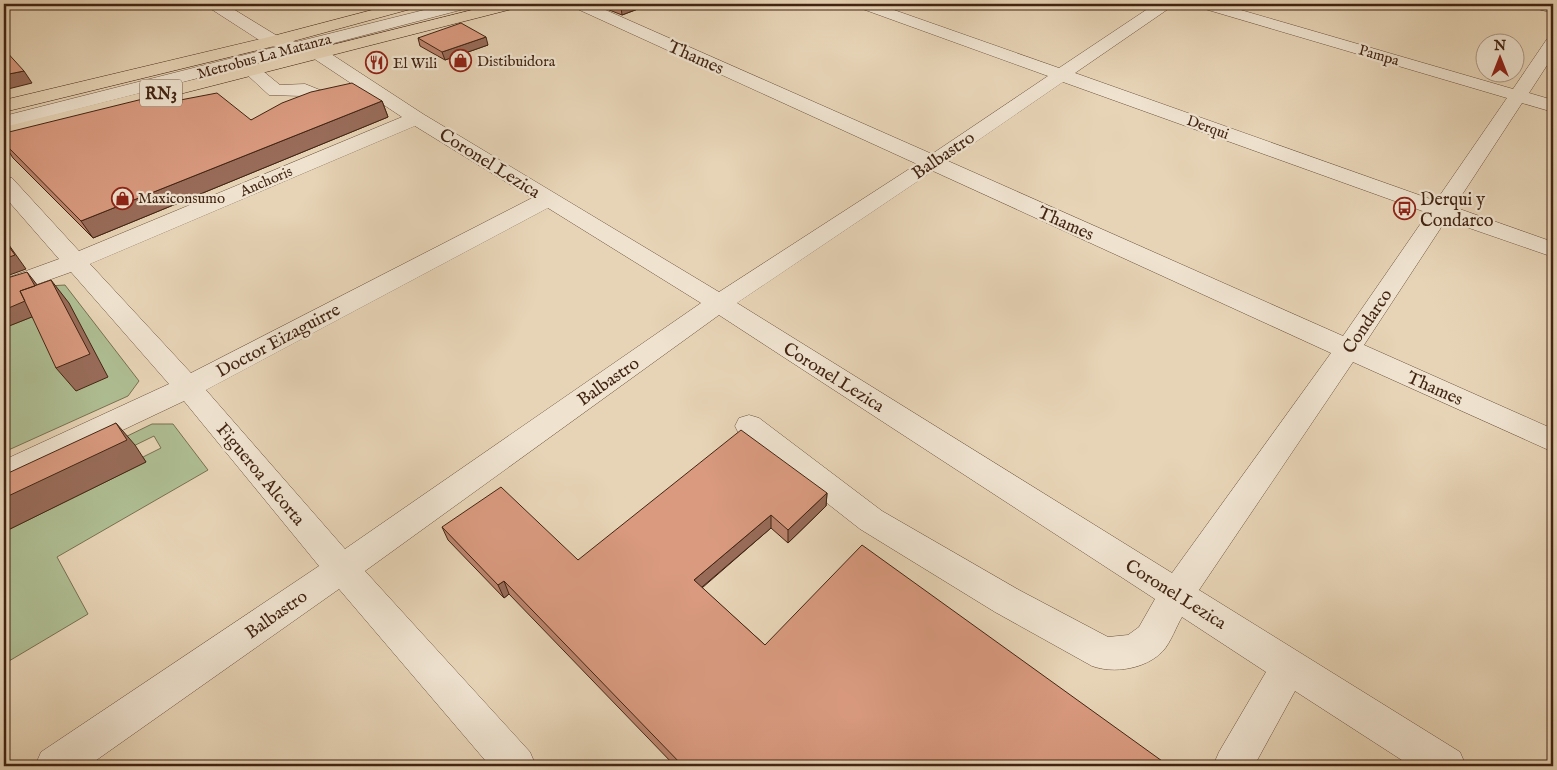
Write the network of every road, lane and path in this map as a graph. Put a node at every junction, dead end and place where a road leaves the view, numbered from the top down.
1 (214, 4) edge
2 (412, 4) edge
3 (447, 4) edge
4 (466, 4) edge
5 (514, 4) edge
6 (579, 4) edge
7 (863, 4) edge
8 (1165, 4) edge
9 (1204, 4) edge
10 (1536, 4) edge
11 (1553, 8) edge
12 (1553, 43) edge
13 (293, 47) junction
14 (252, 71) junction
15 (1061, 75) junction
16 (371, 88) junction
17 (1519, 96) junction
18 (4, 106) edge
19 (1553, 106) edge
20 (4, 116) edge
21 (416, 118) junction
22 (4, 122) edge
23 (4, 133) edge
24 (932, 163) junction
25 (4, 183) edge
26 (548, 199) junction
27 (1441, 210) junction
28 (1553, 250) edge
29 (74, 262) junction
30 (4, 288) edge
31 (719, 303) junction
32 (1348, 350) junction
33 (188, 387) junction
34 (749, 426) dead end
35 (1553, 441) edge
36 (4, 473) edge
37 (342, 569) junction
38 (1176, 595) junction
39 (1289, 667) junction
40 (56, 766) edge
41 (516, 766) edge
42 (1233, 766) edge
43 (1446, 766) edge

1 - 13 street, Coronel Lezica
2 - 13 highway, RN3
3 - 13 street, Metrobus La Matanza
4 - 13 street, Metrobus La Matanza
5 - 13 highway, RN3
6 - 24 street, Thames
7 - 15 street, Derqui
8 - 15 street, Balbastro
9 - 17 street, Pampa
10 - 11 street
12 - 17 street, Condarco
13 - 14 highway, RN3
13 - 16 street, Coronel Lezica
13 - 18 highway, RN3
13 - 20 street, Metrobus La Matanza
13 - 22 street, Metrobus La Matanza
14 - 16 street
14 - 23 highway, RN3
15 - 24 street, Balbastro
15 - 27 street, Derqui
16 - 21 street, Coronel Lezica
17 - 19 street, Pampa
17 - 27 street, Condarco
21 - 26 street, Coronel Lezica
21 - 29 street, Anchoris
24 - 31 street, Balbastro
24 - 32 street, Thames
25 - 29 street, Figueroa Alcorta
26 - 31 street, Coronel Lezica
26 - 33 street, Doctor Eizaguirre
27 - 28 street, Derqui
27 - 32 street, Condarco
29 - 30 street, Anchoris
29 - 33 street, Figueroa Alcorta
31 - 37 street, Balbastro
31 - 38 street, Coronel Lezica
32 - 35 street, Thames
32 - 38 street, Condarco
33 - 36 street, Doctor Eizaguirre
33 - 37 street, Figueroa Alcorta
34 - 38 street, Condarco
37 - 40 street, Balbastro
37 - 41 street, Figueroa Alcorta
38 - 39 street, Coronel Lezica
39 - 42 street
39 - 43 street, Coronel Lezica

